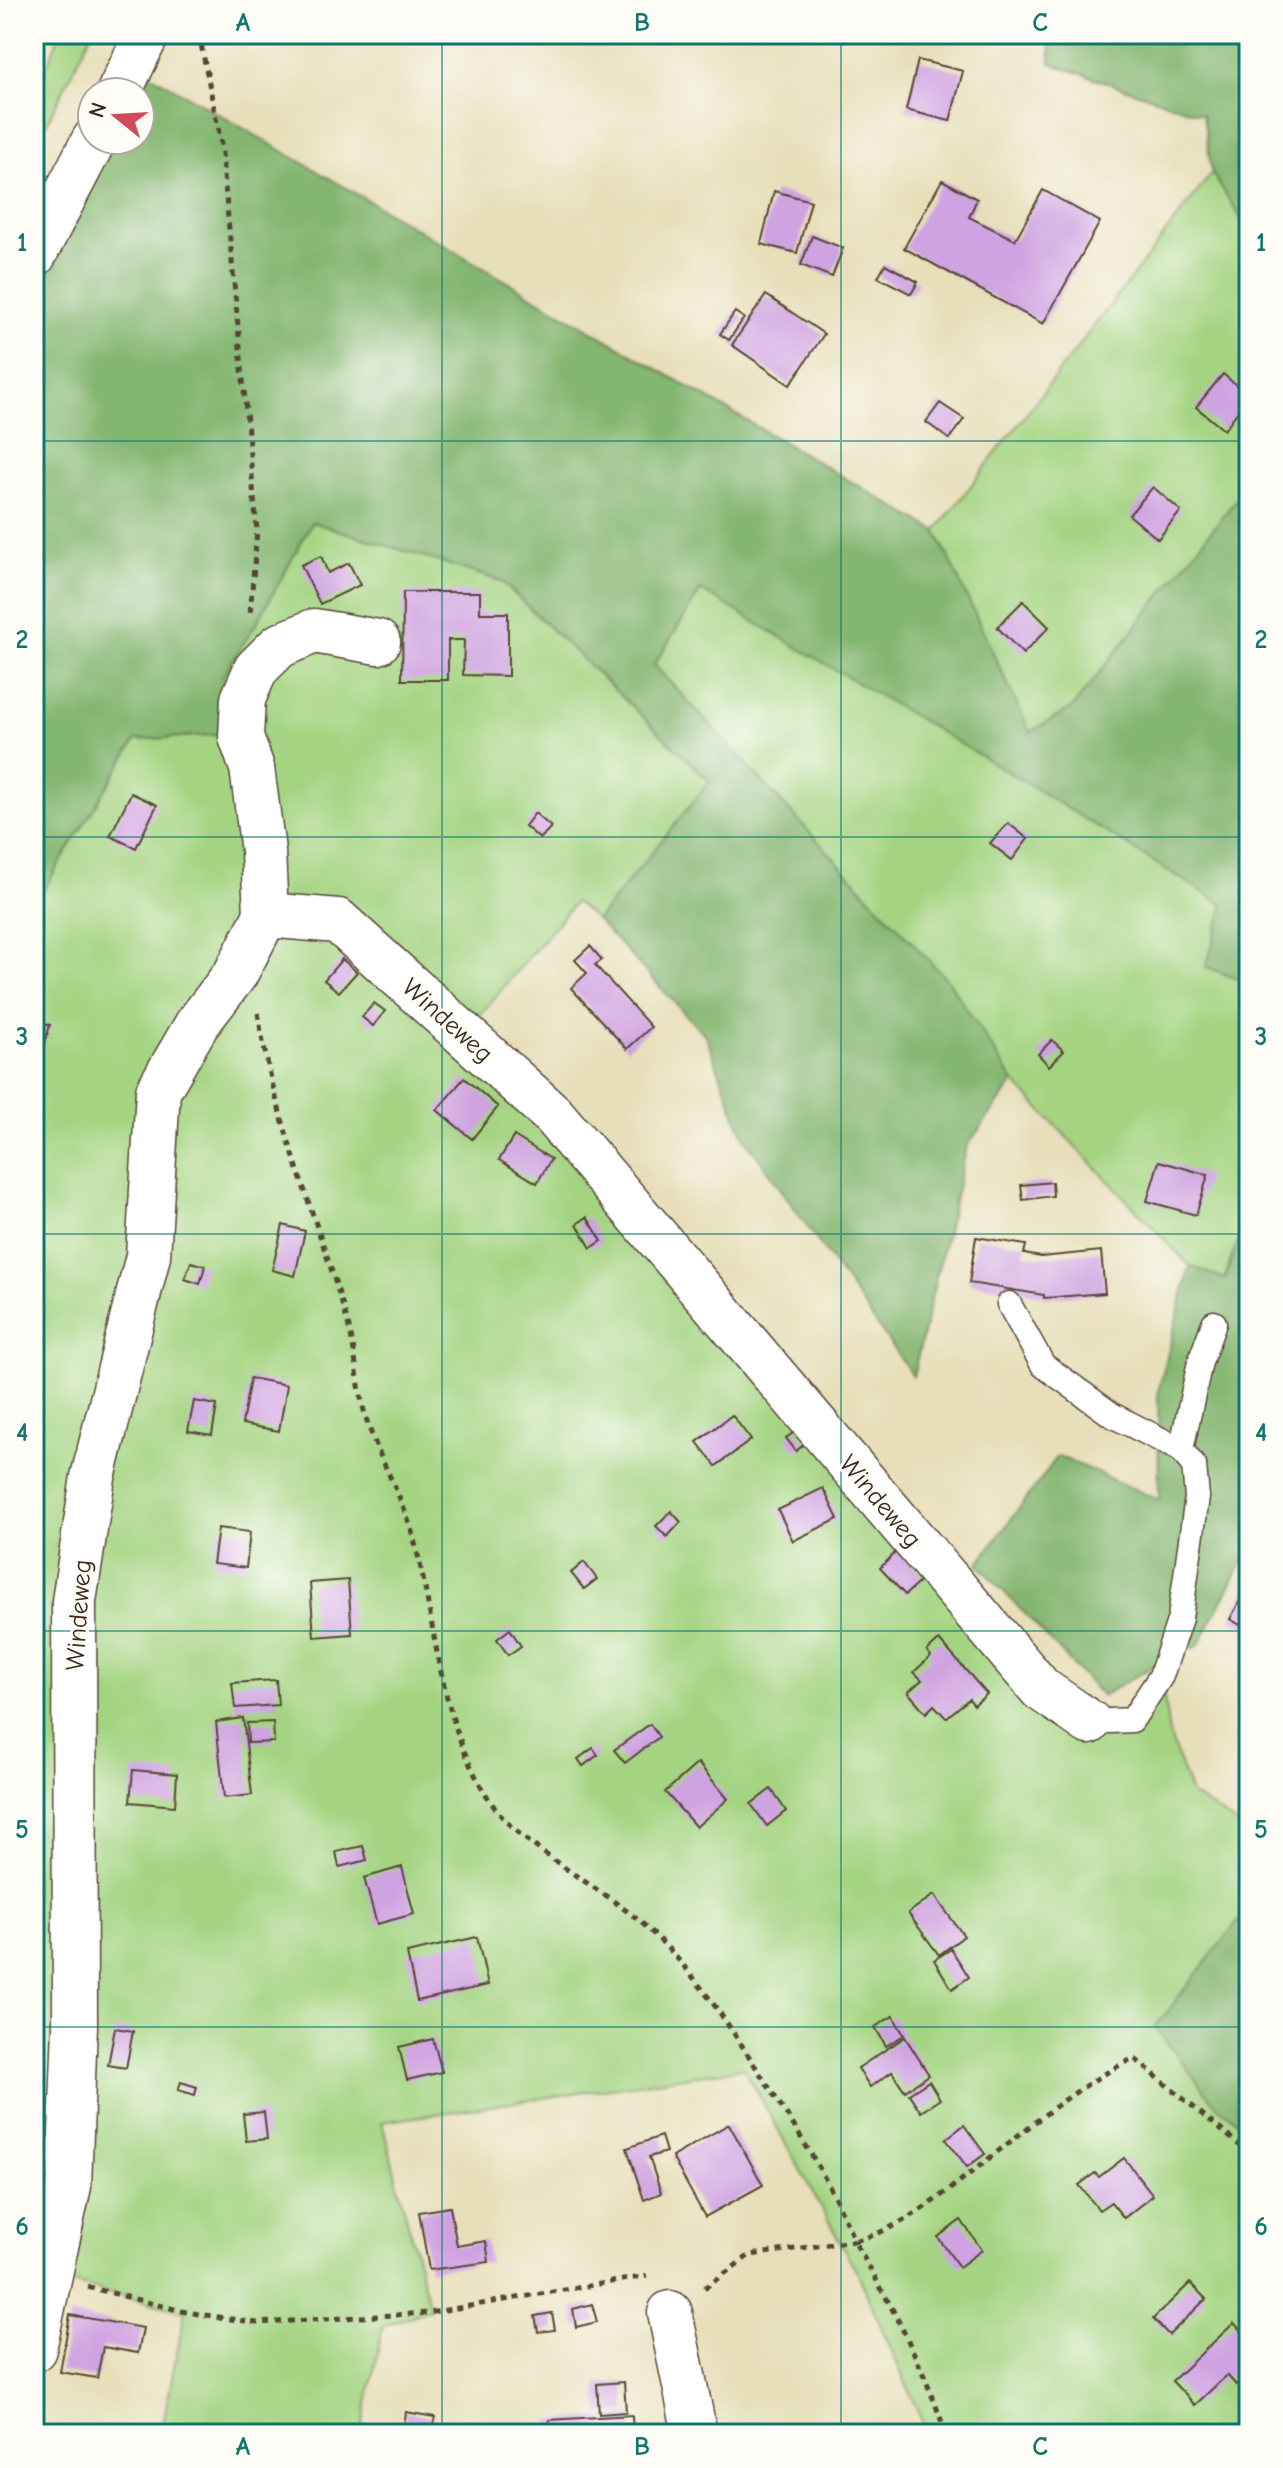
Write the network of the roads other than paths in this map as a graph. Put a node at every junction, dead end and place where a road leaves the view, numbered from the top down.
1 (147, 34) edge
2 (127, 76) edge
3 (86, 156) edge
4 (34, 255) edge
5 (378, 642) dead end
6 (266, 915) junction
7 (1009, 1304) dead end
8 (1214, 1323) dead end
9 (1181, 1450) junction
10 (1089, 1722) joint
11 (670, 2313) road end
12 (34, 2349) edge
13 (695, 2434) edge

1 - 2 street
3 - 4 street
5 - 6 street
6 - 10 street, Windeweg
6 - 12 street, Windeweg
7 - 9 lane
8 - 9 lane
9 - 10 lane, Windeweg
11 - 13 street

